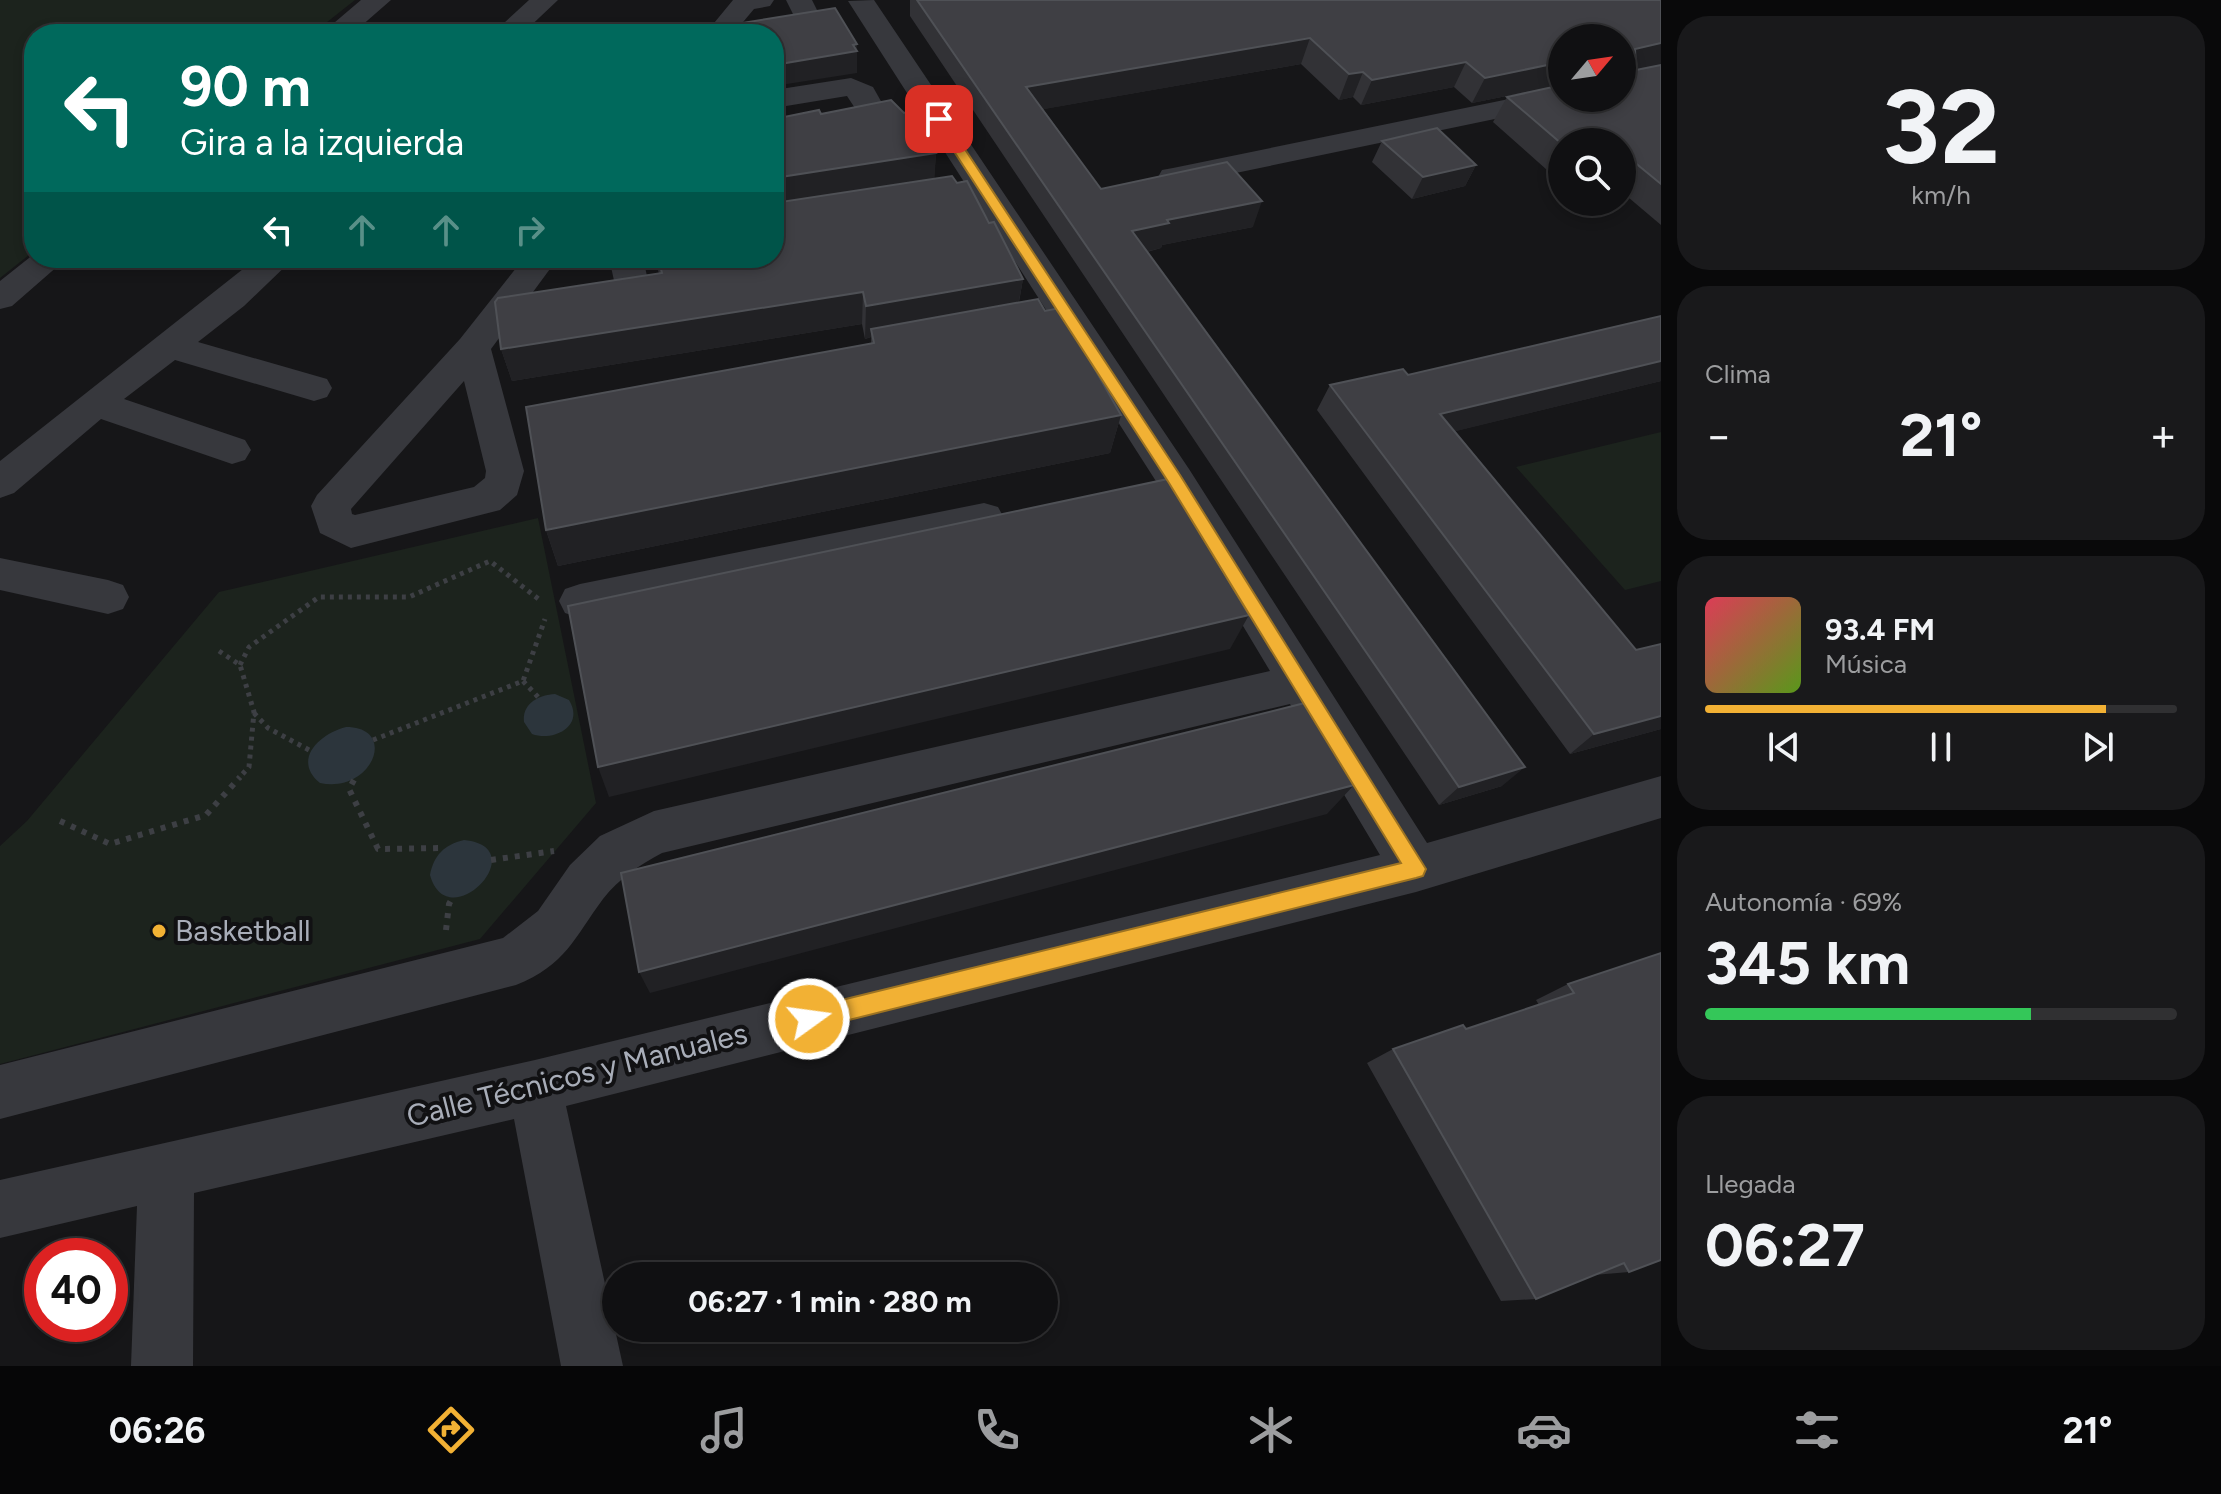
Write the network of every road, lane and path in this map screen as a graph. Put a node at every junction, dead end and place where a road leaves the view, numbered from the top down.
1 (378, 0) edge
2 (545, 0) edge
3 (753, 1) edge
4 (861, 1) edge
5 (348, 24) edge
6 (517, 24) edge
7 (729, 24) edge
8 (755, 24) edge
9 (784, 100) edge
10 (1548, 100) edge
11 (876, 119) edge
12 (1152, 181) edge
13 (38, 268) edge
14 (265, 268) edge
15 (548, 268) edge
16 (628, 268) edge
17 (634, 294) edge
18 (0, 298) edge
19 (171, 346) junction
20 (473, 348) junction
21 (314, 388) dead end
22 (95, 403) junction
23 (232, 450) dead end
24 (0, 483) edge
25 (1018, 511) edge
26 (0, 574) edge
27 (108, 597) dead end
28 (580, 601) edge
29 (219, 651) dead end
30 (240, 665) junction
31 (523, 681) junction
32 (1300, 683) junction
33 (538, 697) dead end
34 (254, 712) junction
35 (373, 740) dead end
36 (311, 751) dead end
37 (354, 780) dead end
38 (1661, 797) edge
39 (60, 821) dead end
40 (444, 848) dead end
41 (555, 851) dead end
42 (491, 860) dead end
43 (1416, 869) junction
44 (453, 897) dead end
45 (446, 933) dead end
46 (535, 1087) junction
47 (0, 1092) edge
48 (166, 1173) junction
49 (0, 1209) edge
50 (162, 1366) edge
51 (592, 1366) edge

1 - 5 street
2 - 6 street
3 - 7 street
3 - 8 street
4 - 32 street
9 - 11 street
10 - 12 street
13 - 18 street
14 - 19 street
15 - 20 street
16 - 17 street
19 - 21 street
19 - 22 street
20 - 20 street
22 - 23 street
22 - 24 street
25 - 28 street
26 - 27 street
29 - 30 path
30 - 31 path
30 - 34 path
31 - 33 path
31 - 35 path
32 - 43 street
32 - 47 street
34 - 36 path
34 - 39 path
37 - 40 path
38 - 43 street, Calle Técnicos y Manuales
41 - 42 path
43 - 46 street, Calle Técnicos y Manuales
44 - 45 path
46 - 48 street, Calle Técnicos y Manuales
46 - 51 street
48 - 49 street, Calle Técnicos y Manuales
48 - 50 street

